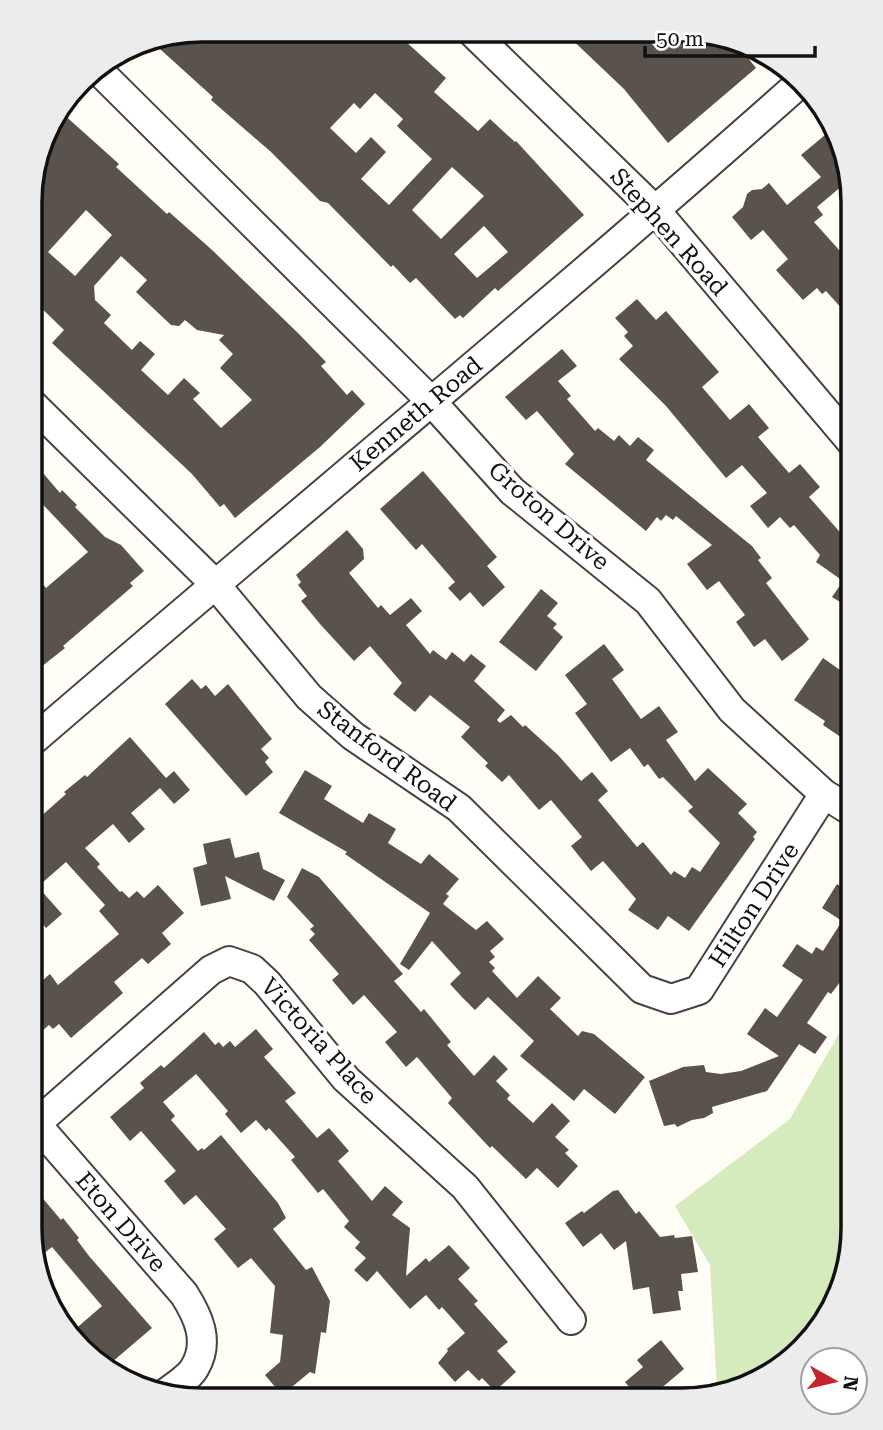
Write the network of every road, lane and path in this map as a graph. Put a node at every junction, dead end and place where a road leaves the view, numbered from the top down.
1 (481, 42) edge
2 (104, 76) edge
3 (794, 89) edge
4 (656, 211) junction
5 (431, 401) junction
6 (42, 415) edge
7 (841, 430) edge
8 (214, 583) junction
9 (42, 733) edge
10 (824, 794) junction
11 (841, 805) edge
12 (671, 999) joint
13 (42, 1115) edge
14 (42, 1135) edge
15 (571, 1320) dead end
16 (174, 1386) edge

1 - 4 street, Stephen Road
2 - 5 street, Groton Drive
3 - 4 street, Kenneth Road
4 - 5 street, Kenneth Road
4 - 7 street, Stephen Road
5 - 8 street, Kenneth Road
5 - 10 street, Groton Drive
6 - 8 street, Stanford Road
8 - 9 street, Kenneth Road
8 - 12 street, Stanford Road
10 - 11 street, Groton Drive
10 - 12 street, Hilton Drive
13 - 15 street, Victoria Place
14 - 16 street, Eton Drive

